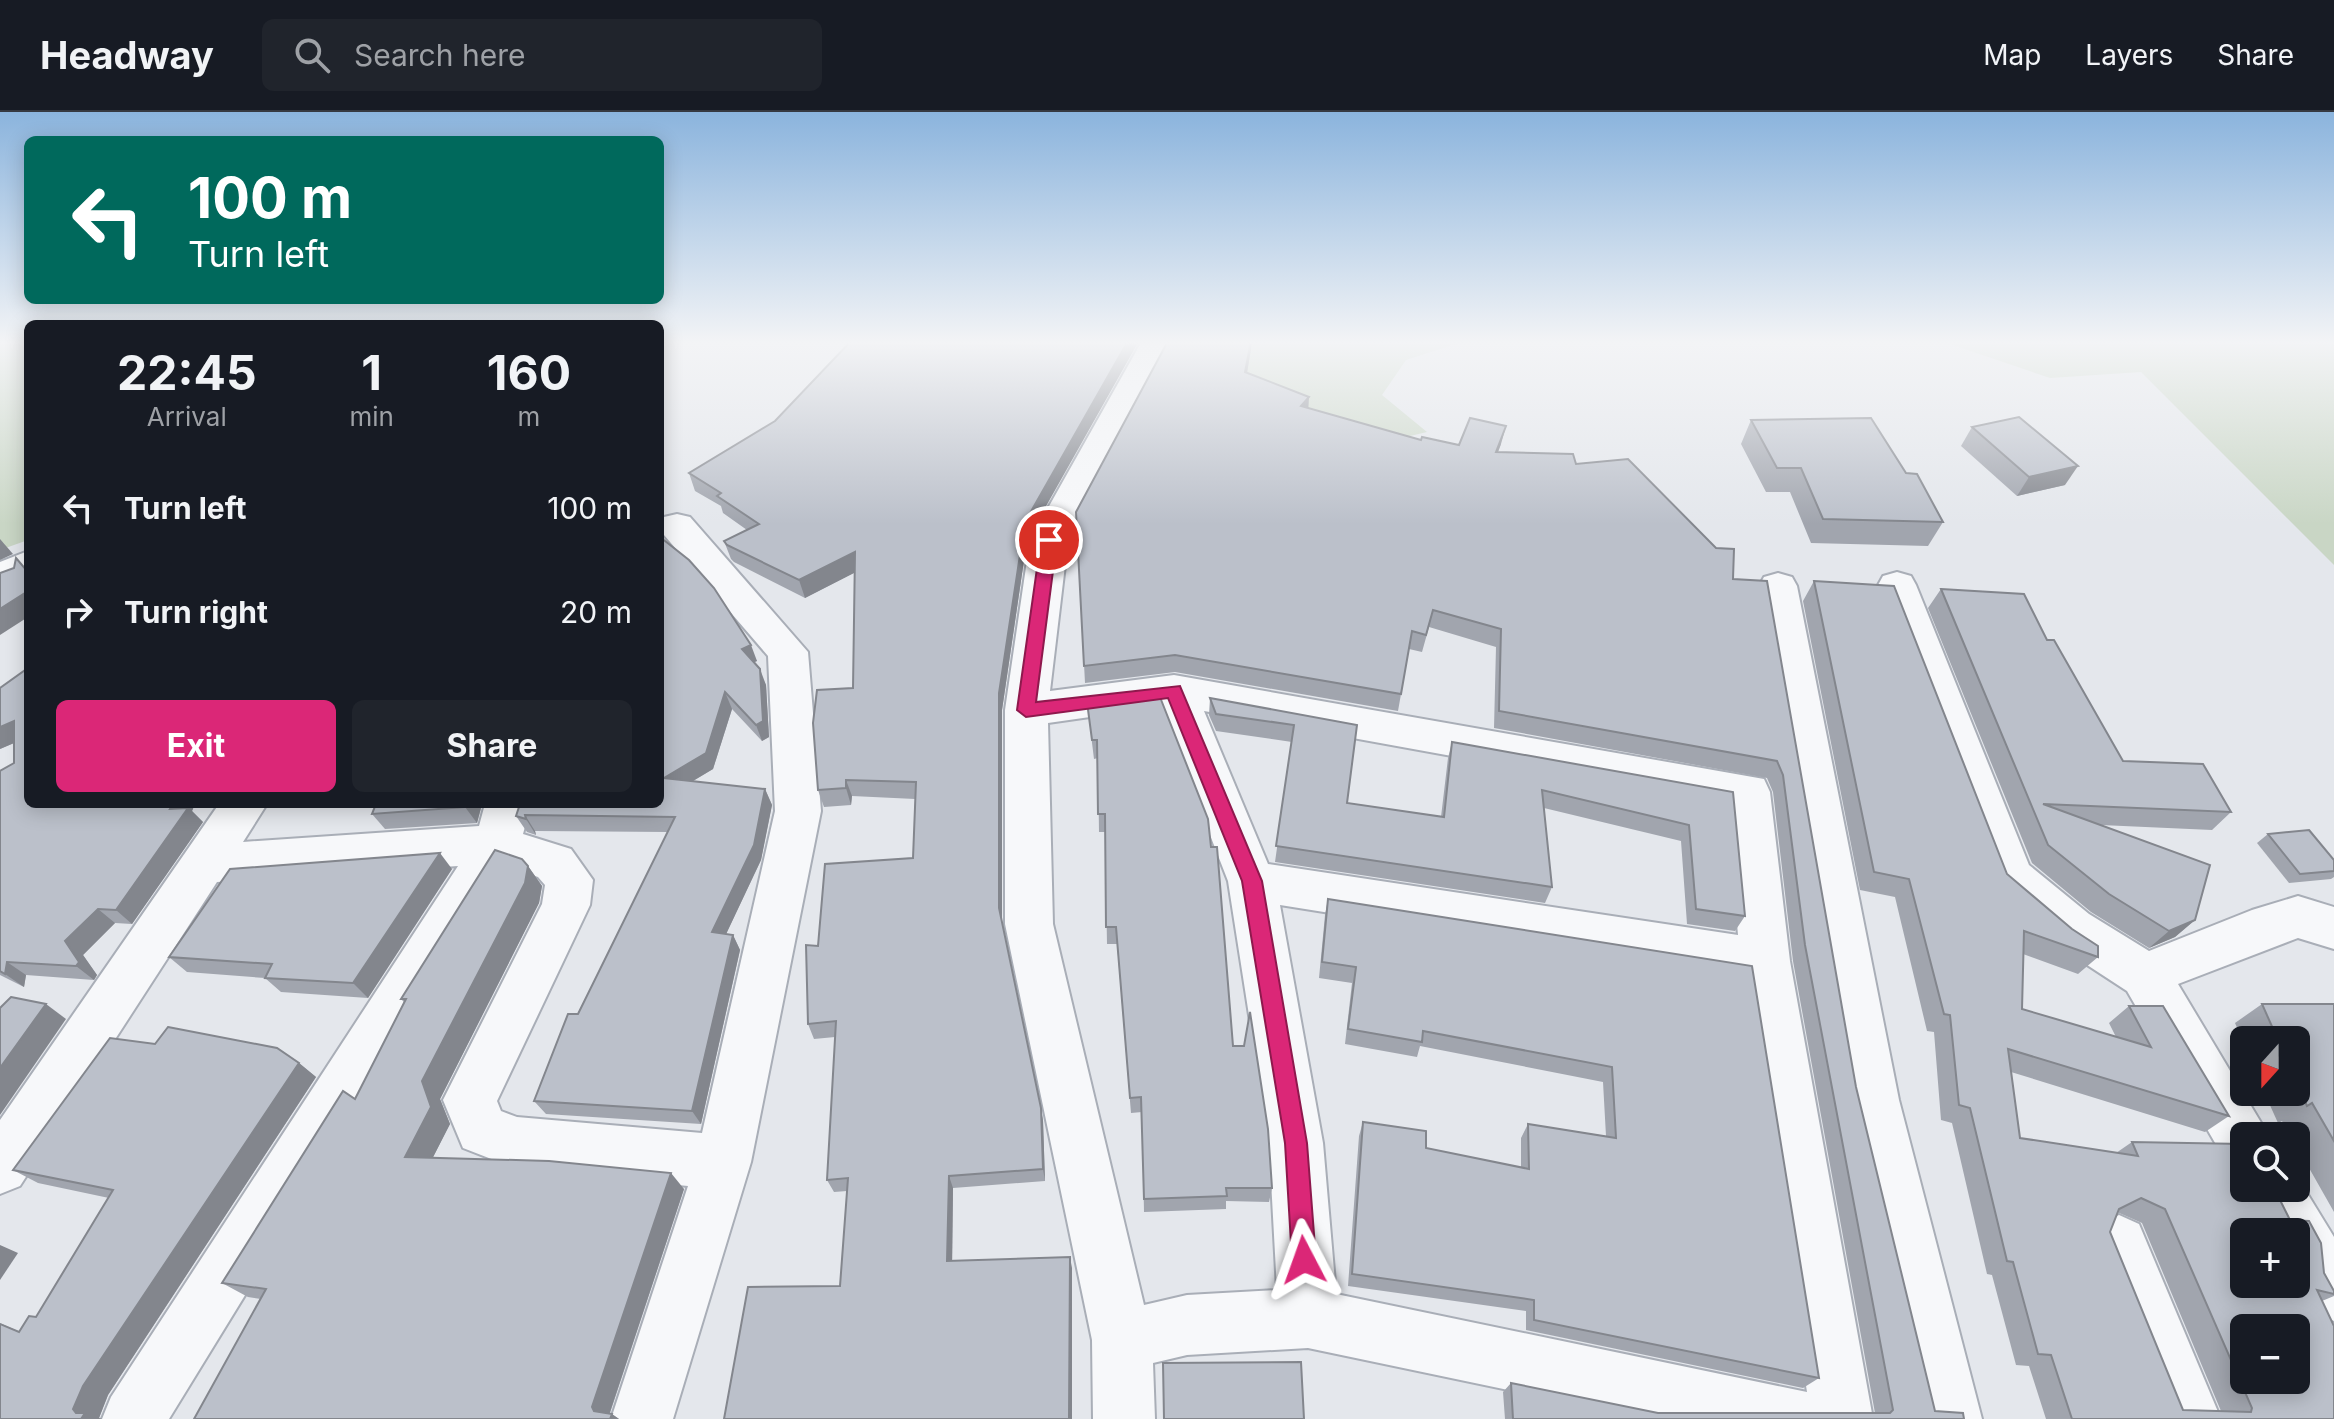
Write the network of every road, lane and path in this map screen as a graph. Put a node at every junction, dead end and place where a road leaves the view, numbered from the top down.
1 (1125, 402) edge
2 (677, 526) dead end
3 (24, 566) edge
4 (0, 579) edge
5 (1897, 585) edge
6 (1778, 586) dead end
7 (1174, 690) junction
8 (1026, 710) junction
9 (241, 808) edge
10 (502, 824) edge
11 (204, 864) junction
12 (1252, 881) junction
13 (2334, 928) edge
14 (1765, 961) junction
15 (2145, 975) junction
16 (2233, 1122) edge
17 (723, 1162) junction
18 (0, 1167) edge
19 (2280, 1202) edge
20 (2119, 1244) edge
21 (2334, 1292) edge
22 (1308, 1318) junction
23 (1122, 1340) junction
24 (133, 1419) edge
25 (642, 1419) edge
26 (1124, 1419) edge
27 (1796, 1419) edge
28 (1842, 1419) edge
29 (1951, 1419) edge
30 (2190, 1419) edge

1 - 8 street
2 - 17 street
3 - 4 street
5 - 15 street
6 - 29 street
7 - 8 street
7 - 12 street
7 - 14 street
8 - 23 street
9 - 11 street
10 - 11 street
10 - 17 street
10 - 24 street
11 - 18 street
12 - 14 street
12 - 22 street
13 - 15 street
14 - 28 street
15 - 16 street
17 - 25 street
19 - 21 street
20 - 30 street
22 - 23 street
22 - 27 street
23 - 26 street

